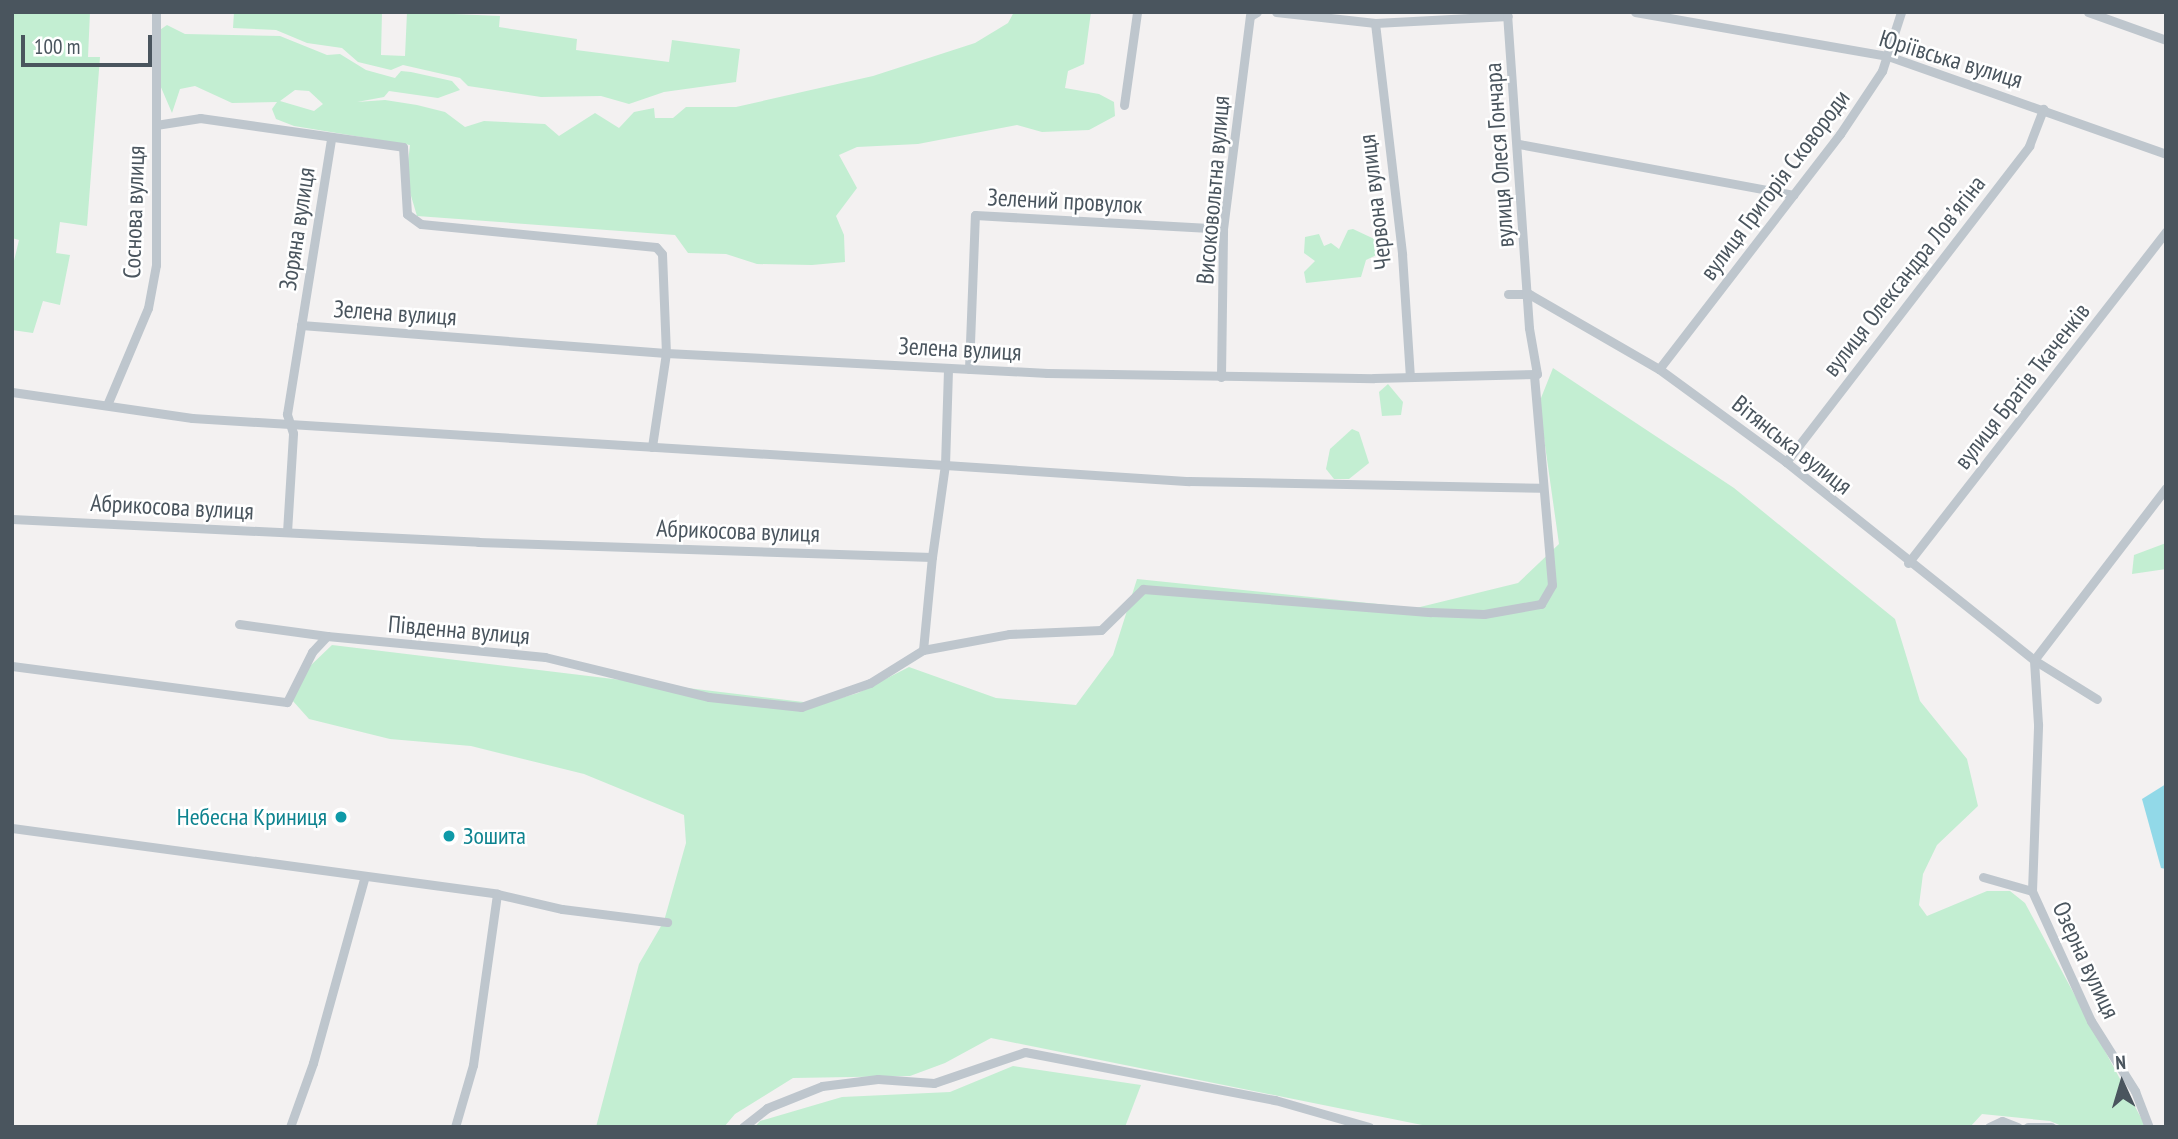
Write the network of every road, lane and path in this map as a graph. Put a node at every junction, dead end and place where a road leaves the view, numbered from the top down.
1 (156, 12) edge
2 (1137, 12) edge
3 (1276, 12) edge
4 (1366, 12) edge
5 (1635, 12) edge
6 (1901, 12) edge
7 (2088, 12) edge
8 (1252, 13) edge
9 (1508, 14) edge
10 (1374, 23) junction
11 (2166, 40) edge
12 (1888, 56) junction
13 (1124, 104) dead end
14 (2043, 109) junction
15 (156, 125) junction
16 (331, 138) junction
17 (1519, 144) junction
18 (2166, 154) edge
19 (1793, 195) junction
20 (1223, 229) junction
21 (2166, 232) edge
22 (1508, 294) dead end
23 (1529, 294) junction
24 (1544, 305) junction
25 (1531, 310) junction
26 (301, 325) junction
27 (666, 353) junction
28 (948, 368) junction
29 (969, 369) junction
30 (1660, 369) junction
31 (1534, 374) junction
32 (1221, 377) junction
33 (1410, 377) junction
34 (12, 392) edge
35 (107, 405) junction
36 (289, 424) junction
37 (652, 447) junction
38 (1786, 462) junction
39 (945, 465) junction
40 (1540, 488) junction
41 (2166, 488) edge
42 (12, 519) edge
43 (286, 532) junction
44 (932, 557) junction
45 (1908, 563) junction
46 (239, 624) dead end
47 (327, 636) junction
48 (923, 650) junction
49 (2034, 660) junction
50 (12, 666) edge
51 (2097, 699) dead end
52 (12, 828) edge
53 (365, 876) junction
54 (1983, 877) dead end
55 (2032, 891) junction
56 (497, 894) junction
57 (667, 922) dead end
58 (290, 1127) edge
59 (455, 1127) edge
60 (743, 1127) edge
61 (1369, 1127) edge
62 (1989, 1127) edge
63 (2018, 1127) edge
64 (2028, 1127) edge
65 (2051, 1127) edge
66 (2149, 1127) edge

1 - 15 street, Соснова вулиця
2 - 13 street
3 - 10 street
4 - 10 street
5 - 12 street, Юріївська вулиця
6 - 12 street, вулиця Григорія Сковороди
7 - 11 street
8 - 20 street, Високовольтна вулиця
9 - 10 street
9 - 17 street, вулиця Олеся Гончара
10 - 33 street, Червона вулиця
12 - 14 street, Юріївська вулиця
12 - 19 street, вулиця Григорія Сковороди
14 - 18 street, Юріївська вулиця
14 - 38 street, вулиця Олександра Ловʼягіна
15 - 16 street
15 - 35 street, Соснова вулиця
16 - 26 street, Зоряна вулиця
16 - 27 street
17 - 19 street
17 - 23 street, вулиця Олеся Гончара
19 - 30 street, вулиця Григорія Сковороди
20 - 29 street, Зелений провулок
20 - 32 street, Високовольтна вулиця
21 - 45 street, вулиця Братів Ткаченків
22 - 23 street
23 - 24 street, Вітянська вулиця
23 - 25 street
24 - 25 street
24 - 30 street, Вітянська вулиця
25 - 31 street
26 - 27 street, Зелена вулиця
26 - 36 street, Зоряна вулиця
27 - 28 street, Зелена вулиця
27 - 37 street
28 - 29 street, Зелена вулиця
28 - 39 street
29 - 32 street, Зелена вулиця
30 - 38 street, Вітянська вулиця
31 - 33 street, Зелена вулиця
31 - 40 street
32 - 33 street, Зелена вулиця
34 - 35 street
35 - 36 street
36 - 37 street
36 - 43 street, Зоряна вулиця
37 - 39 street
38 - 45 street, Вітянська вулиця
39 - 40 street
39 - 44 street
40 - 48 street
41 - 49 street
42 - 43 street, Абрикосова вулиця
43 - 44 street, Абрикосова вулиця
44 - 48 street
45 - 49 street, Вітянська вулиця
46 - 47 street, Південна вулиця
47 - 48 street, Південна вулиця
47 - 50 street
49 - 51 street, Вітянська вулиця
49 - 55 street
52 - 53 street
53 - 56 street
53 - 58 street
54 - 55 street, Озерна вулиця
55 - 66 street, Озерна вулиця
56 - 57 street
56 - 59 street
60 - 61 street
62 - 63 street
64 - 65 street

